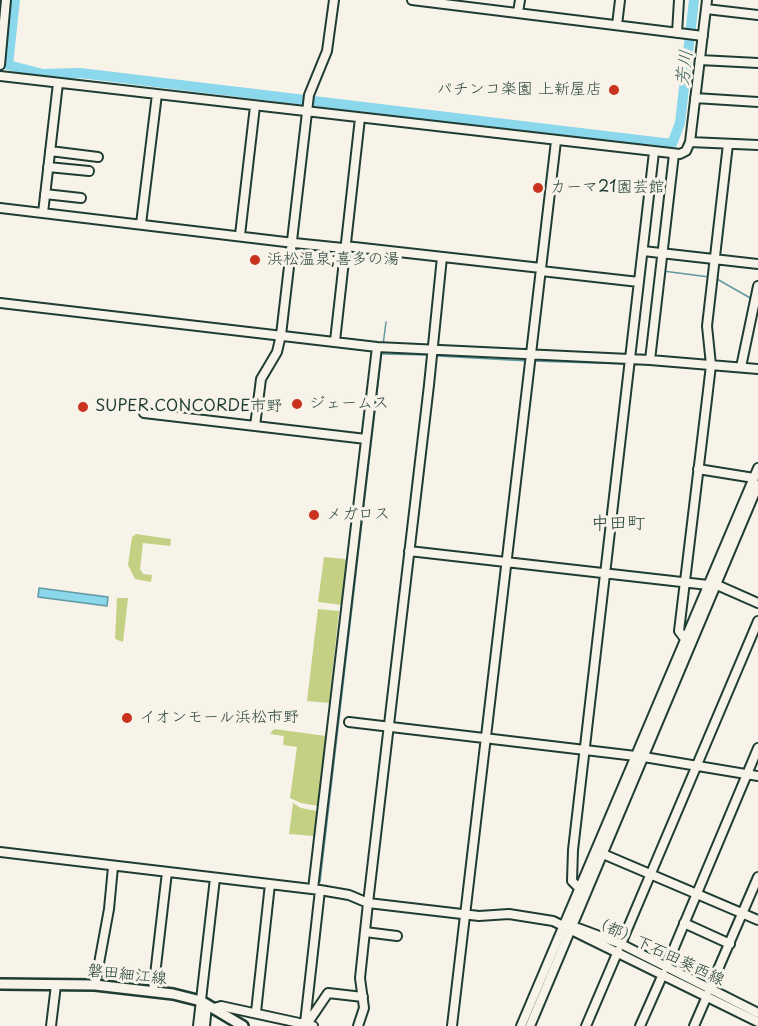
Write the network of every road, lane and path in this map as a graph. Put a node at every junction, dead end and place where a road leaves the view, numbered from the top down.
1 (6, 0) edge
2 (334, 0) edge
3 (412, 0) edge
4 (520, 0) edge
5 (620, 0) edge
6 (679, 0) edge
7 (707, 0) edge
8 (422, 1) edge
9 (706, 9) junction
10 (518, 12) junction
11 (758, 15) edge
12 (617, 26) junction
13 (679, 33) junction
14 (701, 36) junction
15 (700, 60) junction
16 (758, 63) edge
17 (0, 65) edge
18 (0, 76) edge
19 (58, 82) junction
20 (157, 94) junction
21 (695, 98) junction
22 (758, 102) edge
23 (255, 106) junction
24 (307, 112) junction
25 (360, 118) junction
26 (556, 141) junction
27 (690, 142) junction
28 (728, 144) junction
29 (758, 145) edge
30 (50, 151) junction
31 (654, 152) junction
32 (674, 154) junction
33 (98, 157) dead end
34 (48, 167) junction
35 (89, 171) dead end
36 (45, 194) junction
37 (81, 198) dead end
38 (0, 208) edge
39 (43, 213) junction
40 (141, 224) junction
41 (240, 236) junction
42 (292, 242) junction
43 (345, 246) junction
44 (643, 251) junction
45 (663, 253) junction
46 (442, 257) junction
47 (715, 259) junction
48 (758, 264) edge
49 (541, 269) junction
50 (639, 282) junction
51 (758, 286) edge
52 (0, 303) edge
53 (281, 335) junction
54 (335, 341) junction
55 (432, 350) junction
56 (377, 351) junction
57 (531, 356) junction
58 (630, 359) junction
59 (650, 360) junction
60 (711, 365) junction
61 (741, 367) junction
62 (758, 369) edge
63 (144, 413) dead end
64 (255, 426) junction
65 (366, 439) junction
66 (758, 468) edge
67 (698, 469) junction
68 (756, 482) edge
69 (409, 551) junction
70 (507, 562) junction
71 (605, 574) junction
72 (684, 582) junction
73 (712, 585) junction
74 (758, 603) edge
75 (758, 621) edge
76 (685, 639) junction
77 (349, 723) dead end
78 (388, 727) junction
79 (486, 739) junction
80 (758, 748) edge
81 (584, 750) junction
82 (640, 757) junction
83 (697, 766) junction
84 (747, 774) junction
85 (758, 776) edge
86 (0, 852) edge
87 (603, 854) junction
88 (112, 867) junction
89 (167, 872) junction
90 (652, 874) junction
91 (758, 877) edge
92 (215, 878) junction
93 (270, 884) junction
94 (579, 888) junction
95 (317, 890) junction
96 (696, 894) junction
97 (368, 903) junction
98 (743, 914) junction
99 (466, 915) junction
100 (758, 920) edge
101 (684, 923) junction
102 (563, 926) junction
103 (572, 930) junction
104 (365, 932) junction
105 (397, 936) dead end
106 (730, 944) junction
107 (619, 948) junction
108 (664, 970) junction
109 (0, 984) edge
110 (56, 985) junction
111 (95, 985) junction
112 (153, 992) junction
113 (708, 993) junction
114 (363, 997) junction
115 (208, 1005) junction
116 (256, 1012) junction
117 (755, 1016) edge
118 (281, 1022) edge
119 (308, 1025) edge
120 (51, 1026) edge
121 (198, 1026) edge
122 (205, 1026) edge
123 (243, 1026) edge
124 (358, 1026) edge
125 (452, 1026) edge
126 (521, 1026) edge
127 (530, 1026) edge
128 (586, 1026) edge
129 (640, 1026) edge
130 (694, 1026) edge

1 - 17 street
2 - 24 street
3 - 8 street
4 - 10 street
5 - 12 street
6 - 13 street
7 - 9 street
8 - 10 street
9 - 11 street
9 - 14 street
10 - 12 street
12 - 13 street
13 - 14 street
14 - 15 street
15 - 16 street
15 - 21 street
18 - 19 street
19 - 20 street
19 - 30 street
20 - 23 street
20 - 40 street
21 - 22 street
21 - 27 street
23 - 24 street
23 - 41 street
24 - 25 street
24 - 42 street
25 - 26 street
25 - 43 street
26 - 31 street
26 - 49 street
27 - 28 street
27 - 32 street
28 - 29 street
28 - 47 street
30 - 33 street
30 - 34 street
31 - 32 street
31 - 44 street
32 - 45 street
34 - 35 street
34 - 36 street
36 - 37 street
36 - 39 street
38 - 39 street
39 - 40 street
40 - 41 street
41 - 42 street
42 - 43 street
42 - 53 street
43 - 46 street
43 - 54 street
44 - 45 street
44 - 50 street
45 - 47 street
45 - 59 street
46 - 49 street
46 - 55 street
47 - 48 street
47 - 60 street
49 - 50 street
49 - 57 street
50 - 58 street
51 - 61 street
52 - 53 street
53 - 54 street
53 - 64 street
54 - 56 street
55 - 56 street
55 - 57 street
55 - 69 street
56 - 65 street
57 - 58 street
57 - 70 street
58 - 59 street
58 - 71 street
59 - 60 street
60 - 61 street
60 - 67 street
61 - 62 street
63 - 64 street
64 - 65 street
65 - 95 street
66 - 68 street
67 - 68 street
67 - 72 street
68 - 73 street
69 - 70 street
69 - 78 street
70 - 71 street
70 - 79 street
71 - 72 street
71 - 81 street
72 - 73 street
72 - 76 street
73 - 74 street
73 - 76 street
73 - 82 street
75 - 83 street
76 - 82 street
77 - 78 street
78 - 79 street
78 - 97 street
79 - 81 street
79 - 99 street
80 - 84 street
81 - 82 street
81 - 94 street
82 - 83 street
82 - 87 street
82 - 94 street
83 - 84 street
83 - 90 street
84 - 85 street
84 - 96 street
86 - 88 street, （都）下石田葵西線
87 - 90 street
87 - 103 street
88 - 89 street, （都）下石田葵西線
88 - 111 street
89 - 92 street, （都）下石田葵西線
89 - 112 street
90 - 96 street
90 - 107 street
91 - 98 street
92 - 93 street, （都）下石田葵西線
92 - 115 street
93 - 95 street, （都）下石田葵西線
93 - 116 street
94 - 102 street
95 - 97 street, （都）下石田葵西線
95 - 119 street
96 - 98 street
96 - 101 street
97 - 99 street, （都）下石田葵西線
97 - 104 street
98 - 100 street
98 - 106 street
99 - 102 street, （都）下石田葵西線
99 - 125 street
101 - 106 street
101 - 108 street
102 - 103 street, （都）下石田葵西線
102 - 126 street
103 - 107 street, （都）下石田葵西線
103 - 127 street
104 - 105 street
104 - 114 street
106 - 113 street
107 - 108 street, （都）下石田葵西線
107 - 128 street
108 - 113 street, （都）下石田葵西線
108 - 129 street
109 - 110 main road, 磐田細江線
110 - 111 main road, 磐田細江線
110 - 120 street
111 - 112 main road, 磐田細江線
112 - 115 main road, 磐田細江線
113 - 117 street, （都）下石田葵西線
113 - 130 street
114 - 119 street
114 - 124 street
115 - 116 street
115 - 121 street
115 - 122 street
115 - 123 main road, 磐田細江線
116 - 118 street
118 - 119 street

